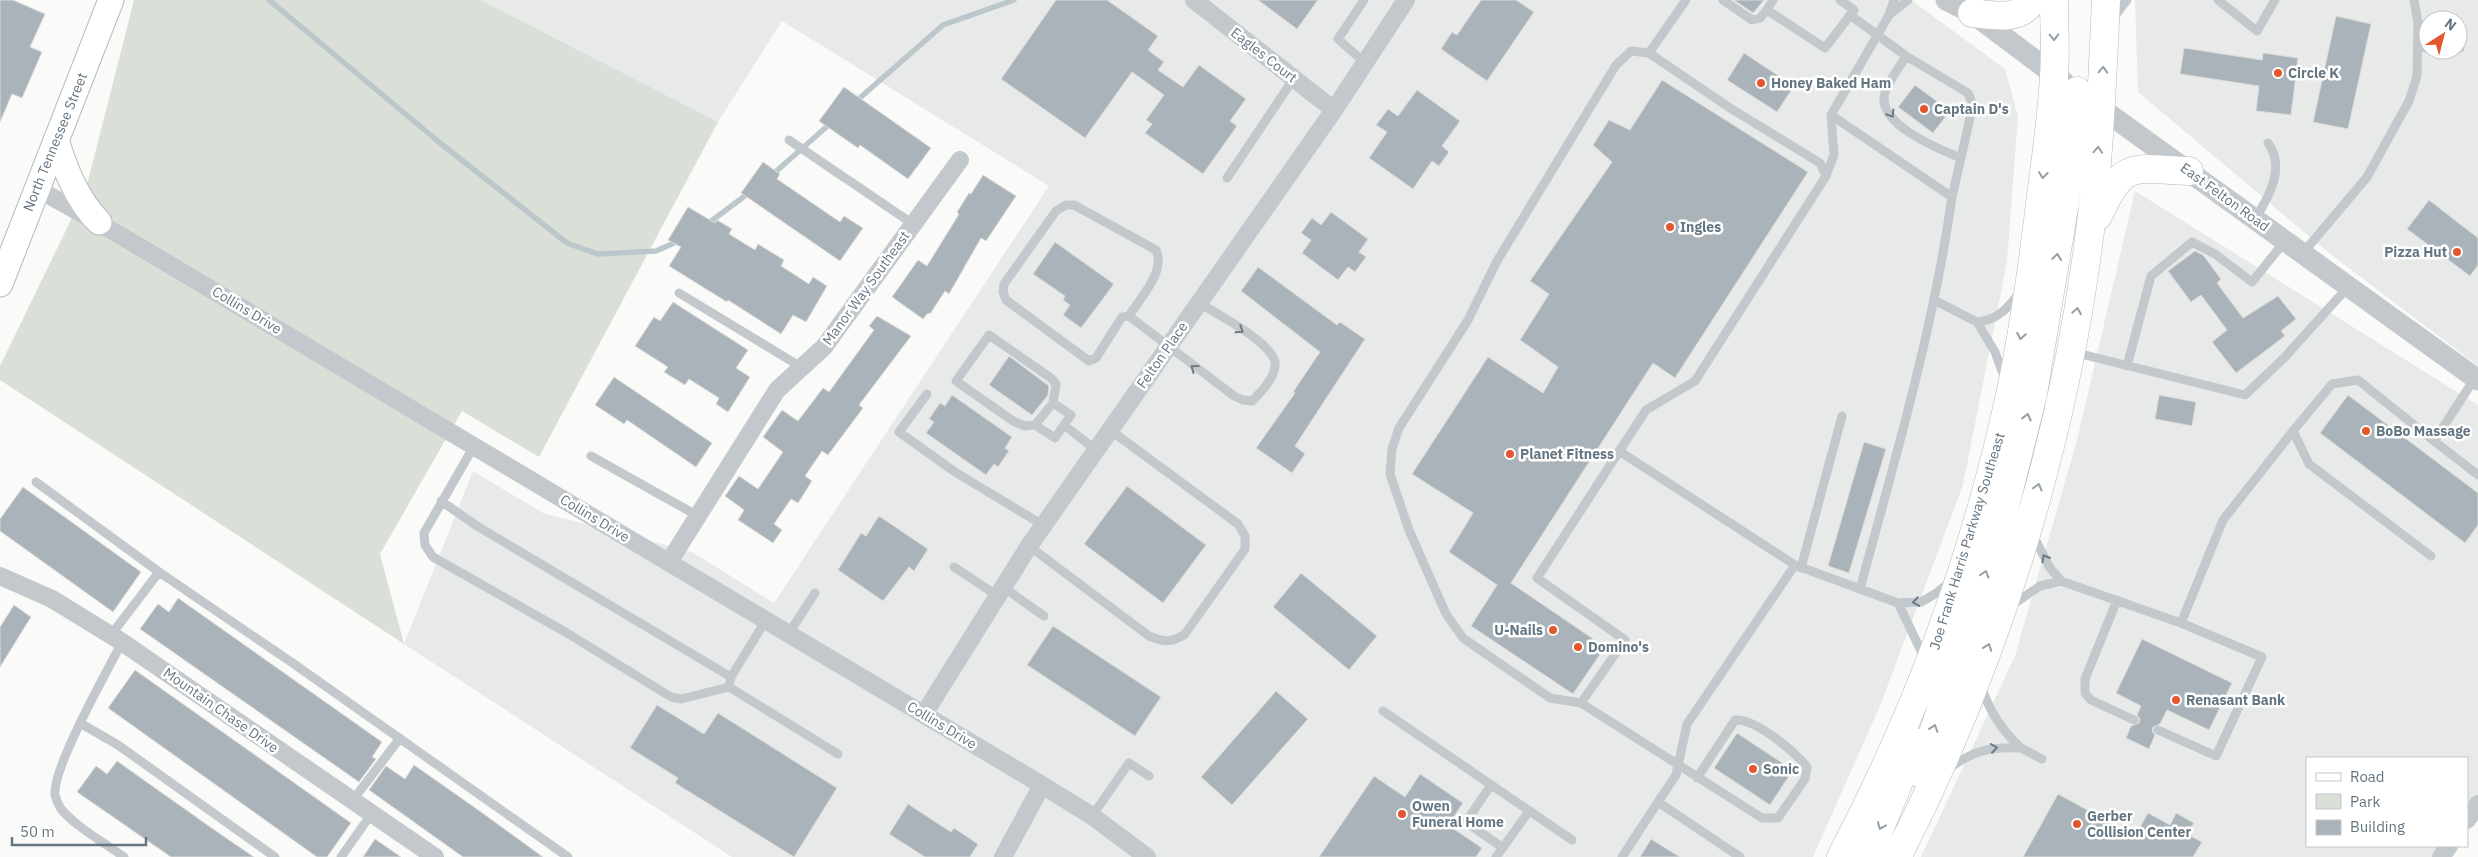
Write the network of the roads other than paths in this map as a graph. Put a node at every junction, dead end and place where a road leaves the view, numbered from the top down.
1 (112, 0) edge
2 (1194, 0) edge
3 (1364, 0) edge
4 (1406, 0) edge
5 (1686, 0) edge
6 (1723, 0) edge
7 (1773, 0) edge
8 (1840, 0) edge
9 (1894, 0) edge
10 (1908, 0) edge
11 (1946, 0) edge
12 (2033, 0) edge
13 (2054, 0) edge
14 (2106, 0) edge
15 (2127, 0) edge
16 (2218, 0) edge
17 (2275, 0) edge
18 (2414, 0) edge
19 (1966, 7) edge
20 (1767, 10) junction
21 (1850, 15) junction
22 (1889, 15) junction
23 (2418, 23) edge
24 (2104, 32) junction
25 (1876, 35) junction
26 (2418, 48) edge
27 (1648, 53) junction
28 (1906, 56) junction
29 (1365, 63) junction
30 (2054, 75) junction
31 (1294, 78) junction
32 (2077, 91) junction
33 (2101, 107) junction
34 (1334, 110) junction
35 (1831, 115) junction
36 (56, 140) junction
37 (789, 140) dead end
38 (2268, 143) dead end
39 (1961, 158) junction
40 (960, 160) dead end
41 (2189, 171) junction
42 (1826, 176) junction
43 (1226, 178) dead end
44 (36, 188) junction
45 (1952, 197) junction
46 (2254, 218) junction
47 (99, 222) junction
48 (913, 224) junction
49 (2089, 236) junction
50 (2285, 241) junction
51 (2303, 253) junction
52 (2031, 278) junction
53 (0, 284) edge
54 (2348, 286) junction
55 (679, 293) dead end
56 (1934, 300) junction
57 (1199, 303) junction
58 (1129, 316) junction
59 (1977, 322) junction
60 (1167, 348) junction
61 (2070, 352) junction
62 (2127, 366) junction
63 (802, 367) junction
64 (2476, 379) edge
65 (927, 394) dead end
66 (2010, 396) junction
67 (1053, 403) junction
68 (1842, 416) dead end
69 (1035, 425) junction
70 (1064, 425) junction
71 (1110, 430) junction
72 (2292, 430) junction
73 (2434, 441) junction
74 (474, 446) junction
75 (1096, 450) junction
76 (1619, 451) junction
77 (591, 456) dead end
78 (2478, 475) edge
79 (36, 482) dead end
80 (441, 501) junction
81 (698, 516) junction
82 (2029, 519) junction
83 (1043, 525) junction
84 (1029, 546) junction
85 (2432, 556) dead end
86 (670, 562) junction
87 (954, 566) dead end
88 (1798, 566) junction
89 (159, 572) junction
90 (1960, 573) junction
91 (0, 576) edge
92 (2061, 580) junction
93 (1860, 589) junction
94 (1000, 592) junction
95 (815, 593) dead end
96 (2116, 600) junction
97 (1898, 603) junction
98 (1044, 616) dead end
99 (1999, 618) junction
100 (766, 620) junction
101 (2180, 622) junction
102 (789, 634) junction
103 (116, 638) junction
104 (1928, 665) junction
105 (1977, 676) junction
106 (731, 677) junction
107 (729, 687) junction
108 (1581, 703) junction
109 (1384, 711) dead end
110 (924, 714) junction
111 (2134, 720) dead end
112 (80, 723) junction
113 (2158, 730) dead end
114 (400, 738) junction
115 (2021, 748) junction
116 (838, 754) dead end
117 (2042, 759) dead end
118 (1678, 766) junction
119 (1149, 776) dead end
120 (1697, 778) junction
121 (1935, 778) junction
122 (1042, 785) junction
123 (1491, 785) junction
124 (353, 800) junction
125 (1658, 802) junction
126 (2478, 804) edge
127 (1529, 811) junction
128 (372, 813) junction
129 (1092, 816) junction
130 (2468, 819) edge
131 (1572, 840) dead end
132 (1905, 845) edge
133 (1502, 848) junction
134 (1848, 851) edge
135 (124, 857) edge
136 (275, 857) edge
137 (341, 857) edge
138 (435, 857) edge
139 (568, 857) edge
140 (1003, 857) edge
141 (1147, 857) edge
142 (1496, 857) edge
143 (1622, 857) edge
144 (1740, 857) edge

1 - 36 main road, North Tennessee Street
2 - 31 street, Eagles Court
3 - 29 lane
4 - 29 street, Felton Place
5 - 27 lane
6 - 20 lane
7 - 20 lane
8 - 21 lane
9 - 22 lane
10 - 22 lane
11 - 19 street, East Felton Road
12 - 19 main road
13 -> 30 main road, Joe Frank Harris Parkway Southeast
14 - 24 main road
15 - 24 lane
16 - 17 lane
18 - 23 lane
19 - 30 street, East Felton Road
20 - 21 lane
21 - 25 lane
22 - 25 lane
33 -> 24 main road
25 - 28 lane
25 - 35 lane
26 - 51 lane
27 - 42 lane
27 - 108 lane
28 - 39 lane
28 -> 39 lane
29 - 34 street, Felton Place
30 - 32 street, East Felton Road
30 -> 52 main road, Joe Frank Harris Parkway Southeast
31 - 34 street, Eagles Court
31 - 43 lane
32 - 33 street, East Felton Road
132 -> 32 main road
33 - 41 street, East Felton Road
49 -> 33 main road
34 - 57 street, Felton Place
35 - 42 lane
35 - 45 lane
36 - 44 main road, North Tennessee Street
36 - 47 main road
37 - 48 lane
38 - 46 lane
39 - 45 lane
40 - 48 street, Manor Way Southeast
41 - 46 street, East Felton Road
41 - 49 main road
42 - 76 lane
44 - 47 street, Collins Drive
44 - 53 main road, North Tennessee Street
45 - 56 lane
46 - 50 street, East Felton Road
47 - 74 street, Collins Drive
48 - 63 street, Manor Way Southeast
61 -> 49 main road
50 - 51 street, East Felton Road
50 - 62 lane
51 - 54 street, East Felton Road
52 - 59 lane
52 -> 66 main road, Joe Frank Harris Parkway Southeast
54 - 62 lane
54 - 64 street, East Felton Road
55 - 63 lane
56 - 59 lane
56 - 93 lane
57 - 60 street, Felton Place
57 -> 60 lane
58 - 58 lane
58 - 60 lane
59 - 66 lane
60 - 71 street, Felton Place
61 - 62 lane
82 -> 61 main road
63 - 81 street, Manor Way Southeast
64 - 73 lane
65 - 83 lane
66 - 90 main road, Joe Frank Harris Parkway Southeast
67 - 69 lane
67 - 69 lane
67 - 70 lane
68 - 88 lane
69 - 70 lane
70 - 75 lane
71 - 75 street, Felton Place
71 - 84 lane
72 - 73 lane
72 - 85 lane
72 - 101 lane
73 - 78 lane
74 - 80 lane
74 - 86 street, Collins Drive
75 - 83 street, Felton Place
76 - 88 lane
76 - 108 lane
77 - 81 lane
79 - 89 lane
80 - 106 lane
80 - 107 lane
81 - 86 street, Manor Way Southeast
92 -> 82 lane
82 - 99 main road
83 - 84 street, Felton Place
84 - 94 street, Felton Place
86 - 100 street, Collins Drive
87 - 94 lane
88 - 93 lane
88 - 118 lane
89 - 103 lane
89 - 114 lane
90 -> 97 lane
90 - 104 main road, Joe Frank Harris Parkway Southeast
91 - 103 street, Mountain Chase Drive
92 - 96 lane
92 - 99 lane
93 - 97 lane
94 - 98 lane
94 - 110 street, Felton Place
95 - 102 lane
96 - 101 lane
96 - 111 lane
97 - 104 lane
105 -> 99 main road
100 - 102 street, Collins Drive
100 - 106 lane
101 - 113 lane
102 - 110 street, Collins Drive
103 - 112 lane
103 - 124 street, Mountain Chase Drive
104 -> 134 main road, Joe Frank Harris Parkway Southeast
105 - 115 lane
105 - 121 main road
106 - 107 lane
107 - 116 lane
108 - 118 lane
109 - 123 lane
110 - 122 street, Collins Drive
112 - 135 lane
112 - 136 lane
114 - 124 lane
114 - 139 lane
115 - 117 lane
121 -> 115 lane
118 - 120 lane
118 - 125 lane
119 - 129 lane
120 - 120 lane
121 - 132 main road
122 - 129 street, Collins Drive
122 - 140 street
123 - 127 lane
123 - 133 lane
124 - 128 street, Mountain Chase Drive
125 - 143 lane
125 - 144 lane
126 - 130 street
127 - 131 lane
127 - 133 lane
128 - 137 lane
128 - 138 street, Mountain Chase Drive
129 - 141 street, Collins Drive
133 - 142 lane

